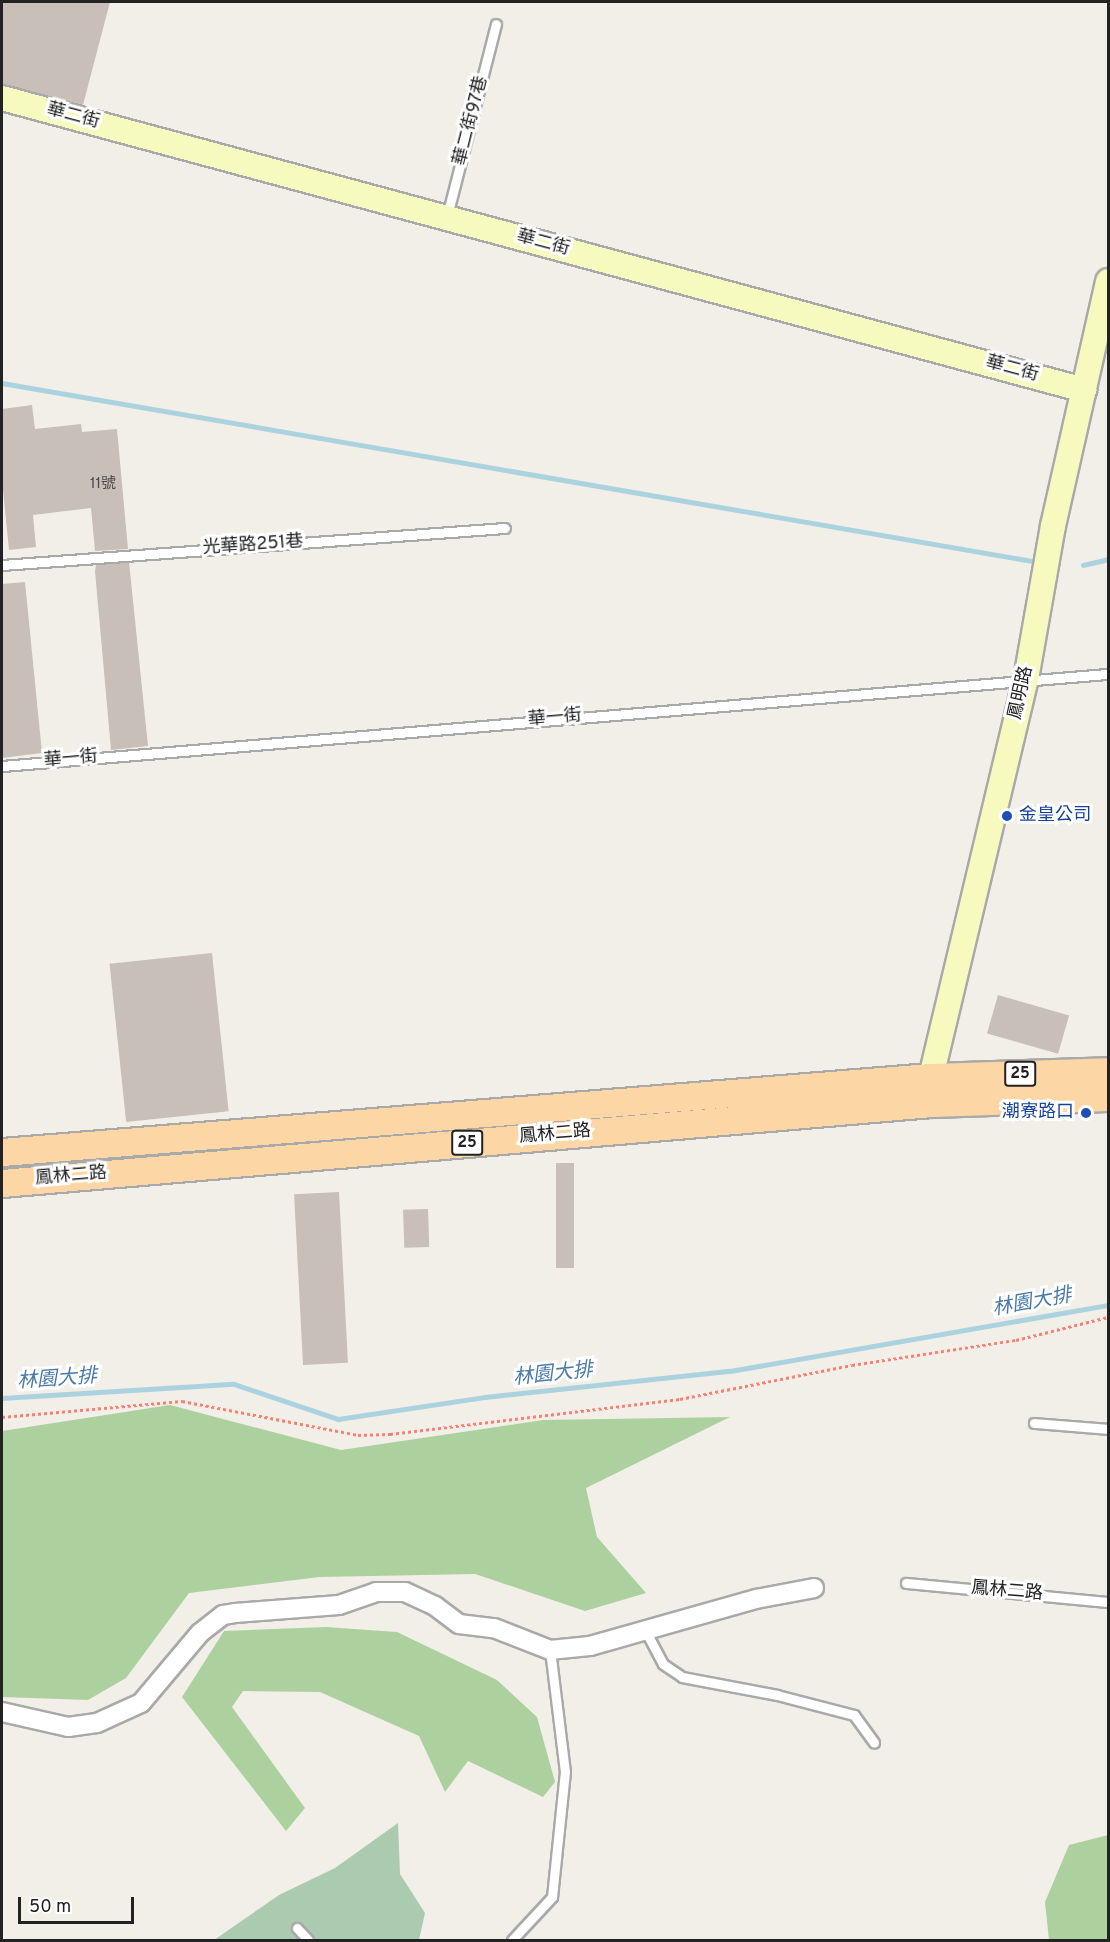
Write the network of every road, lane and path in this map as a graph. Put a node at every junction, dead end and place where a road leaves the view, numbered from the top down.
1 (496, 24) dead end
2 (2, 98) edge
3 (447, 218) junction
4 (1108, 281) edge
5 (1084, 390) junction
6 (505, 528) dead end
7 (2, 565) edge
8 (1108, 674) edge
9 (1026, 680) junction
10 (2, 766) edge
11 (1108, 1071) edge
12 (931, 1090) junction
13 (1108, 1097) edge
14 (2, 1152) edge
15 (2, 1183) edge
16 (1108, 1317) edge
17 (2, 1417) edge
18 (1034, 1423) dead end
19 (1108, 1429) edge
20 (906, 1583) dead end
21 (814, 1588) dead end
22 (1108, 1602) edge
23 (645, 1630) junction
24 (550, 1650) junction
25 (2, 1712) edge
26 (874, 1743) dead end
27 (297, 1928) dead end
28 (308, 1941) edge
29 (512, 1941) edge

1 - 3 lane, 華二街97巷
2 - 3 street, 華二街
3 - 5 street, 華二街
4 - 5 street, 鳳明路
5 - 9 street, 鳳明路
6 - 7 lane, 光華路251巷
8 - 9 lane, 華一街
9 - 10 lane, 華一街
9 - 12 street, 鳳明路
11 - 12 main road, 鳳林二路 / 25
12 - 13 main road, 鳳林二路 / 25
12 - 14 main road, 鳳林二路 / 25
12 - 15 main road, 鳳林二路 / 25
16 - 17 path
18 - 19 lane
20 - 22 lane, 鳳林二路
21 - 23 street
23 - 24 street
23 - 26 lane
24 - 25 street
24 - 29 lane
27 - 28 lane

